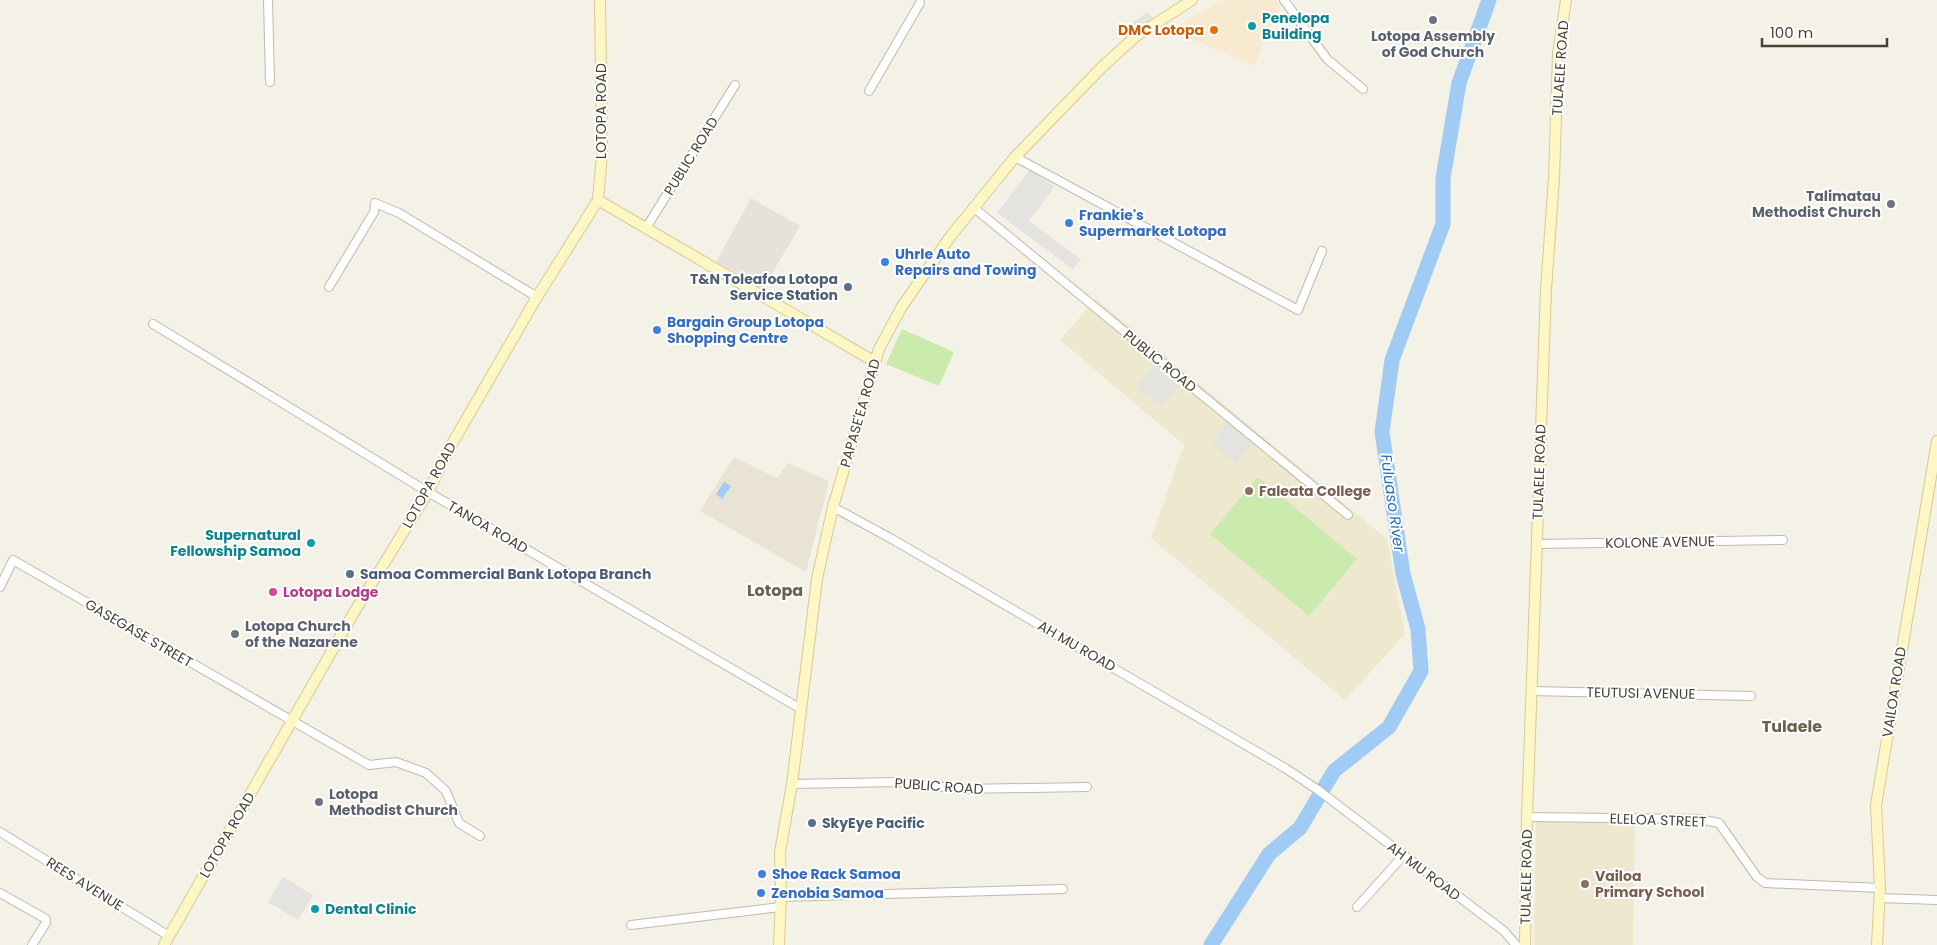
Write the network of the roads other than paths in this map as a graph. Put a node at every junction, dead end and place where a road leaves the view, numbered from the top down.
1 (268, 0) edge
2 (600, 0) edge
3 (1192, 0) edge
4 (1284, 0) edge
5 (1566, 0) edge
6 (920, 3) dead end
7 (270, 82) dead end
8 (735, 85) dead end
9 (1363, 88) dead end
10 (869, 91) dead end
11 (1015, 157) junction
12 (598, 200) junction
13 (973, 207) junction
14 (646, 228) junction
15 (1322, 251) dead end
16 (329, 287) dead end
17 (537, 297) junction
18 (153, 324) dead end
19 (875, 362) junction
20 (1937, 441) edge
21 (428, 492) junction
22 (833, 507) junction
23 (1348, 515) dead end
24 (1783, 540) dead end
25 (1537, 544) junction
26 (0, 588) edge
27 (1531, 691) junction
28 (1751, 696) dead end
29 (800, 709) junction
30 (292, 722) junction
31 (792, 784) junction
32 (1087, 787) dead end
33 (1527, 817) junction
34 (0, 832) edge
35 (480, 836) dead end
36 (1403, 856) junction
37 (1063, 888) dead end
38 (0, 893) edge
39 (1879, 893) junction
40 (1937, 900) edge
41 (781, 902) junction
42 (1357, 907) dead end
43 (631, 925) dead end
44 (167, 941) edge
45 (32, 945) edge
46 (779, 945) edge
47 (1516, 945) edge
48 (1525, 945) edge
49 (1877, 945) edge

1 - 7 street
2 - 12 street, LOTOPA ROAD
3 - 11 street, PAPASE'EA ROAD
4 - 9 street
5 - 25 street, TULAELE ROAD
6 - 10 street
8 - 14 street, PUBLIC ROAD
11 - 13 street, PAPASE'EA ROAD
11 - 15 street
12 - 14 street
12 - 17 street, LOTOPA ROAD
13 - 19 street, PAPASE'EA ROAD
13 - 23 street, PUBLIC ROAD
14 - 19 street
16 - 17 street
17 - 21 street, LOTOPA ROAD
18 - 21 street, TANOA ROAD
19 - 22 street, PAPASE'EA ROAD
20 - 39 street, VAILOA ROAD
21 - 29 street, TANOA ROAD
21 - 30 street, LOTOPA ROAD
22 - 29 street, PAPASE'EA ROAD
22 - 36 street, AH MU ROAD
24 - 25 street, KOLONE AVENUE
25 - 27 street, TULAELE ROAD
26 - 30 street, GASEGASE STREET
27 - 28 street, TEUTUSI AVENUE
27 - 33 street, TULAELE ROAD
29 - 31 street, PAPASE'EA ROAD
30 - 35 street
30 - 44 street, LOTOPA ROAD
31 - 32 street, PUBLIC ROAD
31 - 41 street, PAPASE'EA ROAD
33 - 39 street, ELELOA STREET
33 - 48 street, TULAELE ROAD
34 - 44 street, REES AVENUE
36 - 42 street
36 - 47 street, AH MU ROAD
37 - 41 street
38 - 45 street
39 - 40 street, ELELOA STREET
39 - 49 street, VAILOA ROAD
41 - 43 street
41 - 46 street, PAPASE'EA ROAD

